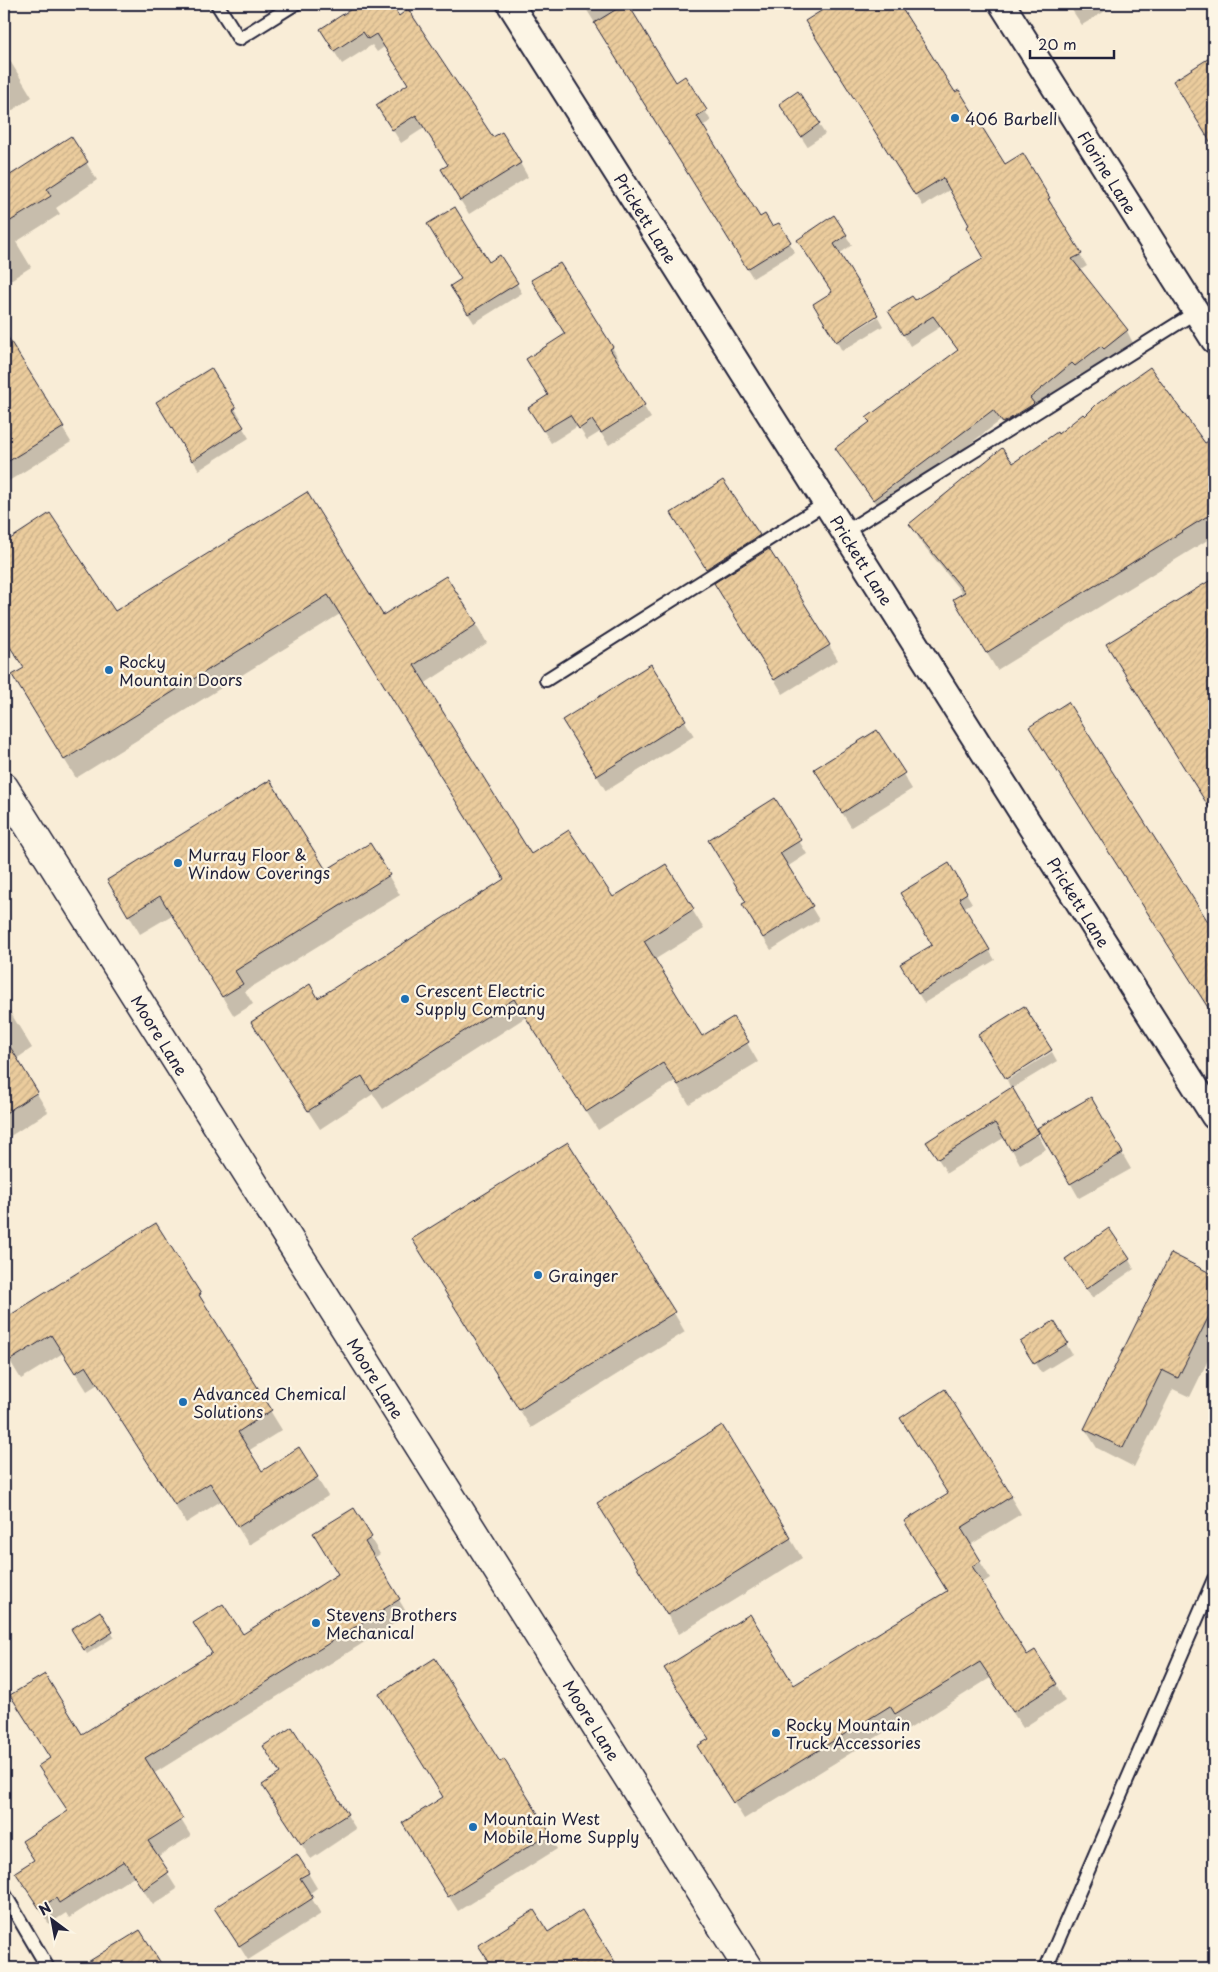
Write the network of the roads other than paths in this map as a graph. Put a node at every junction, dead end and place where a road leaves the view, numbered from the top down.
1 (217, 4) edge
2 (295, 4) edge
3 (510, 4) edge
4 (1002, 4) edge
5 (1196, 312) junction
6 (1214, 340) edge
7 (826, 502) junction
8 (845, 532) junction
9 (546, 680) dead end
10 (4, 787) edge
11 (1214, 1116) edge
12 (1214, 1579) edge
13 (4, 1893) edge
14 (48, 1968) edge
15 (748, 1968) edge
16 (1046, 1968) edge

1 - 2 lane
3 - 7 street, Prickett Lane
4 - 5 street, Florine Lane
5 - 6 street, Florine Lane
5 - 8 lane
7 - 8 street, Prickett Lane
7 - 9 lane
8 - 11 street, Prickett Lane
10 - 15 street, Moore Lane
12 - 16 lane
13 - 14 lane

